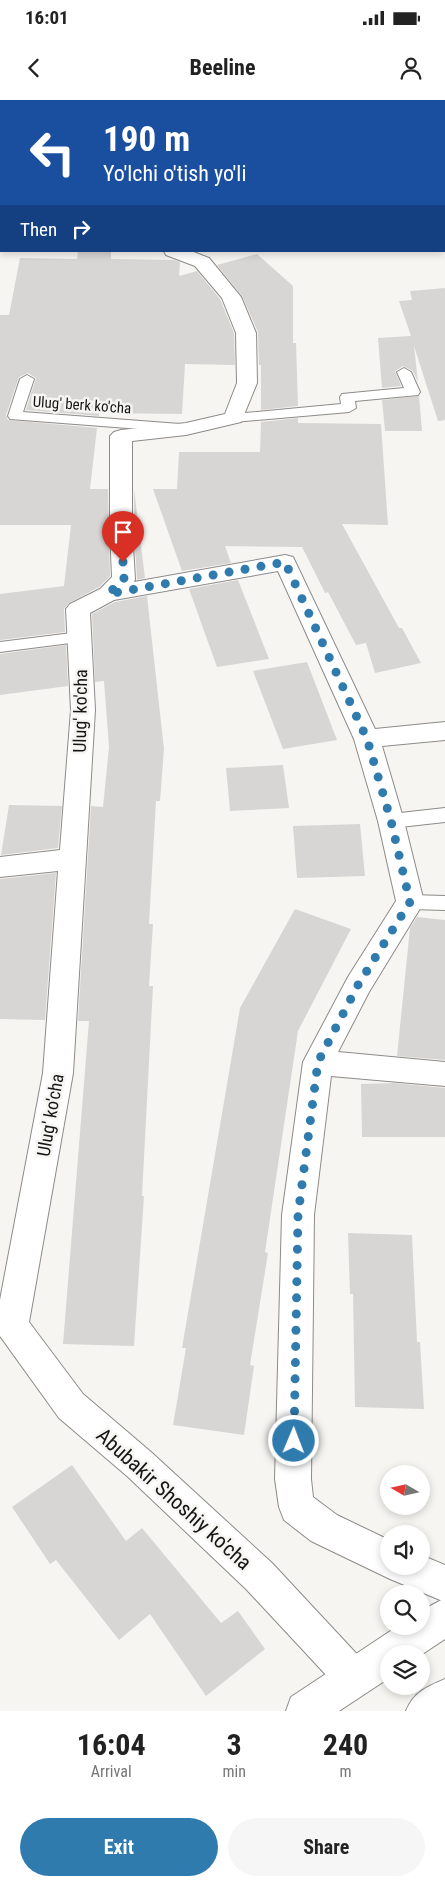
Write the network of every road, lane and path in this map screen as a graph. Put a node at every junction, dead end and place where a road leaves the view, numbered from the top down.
1 (176, 252) edge
2 (404, 372) dead end
3 (26, 379) dead end
4 (234, 418) junction
5 (186, 429) junction
6 (108, 594) junction
7 (80, 637) junction
8 (0, 647) edge
9 (445, 731) edge
10 (367, 739) junction
11 (445, 815) edge
12 (391, 821) junction
13 (72, 859) junction
14 (0, 867) edge
15 (410, 902) junction
16 (445, 903) edge
17 (318, 1062) junction
18 (445, 1074) edge
19 (6, 1320) edge
20 (380, 1555) edge
21 (424, 1575) edge
22 (445, 1584) edge
23 (445, 1618) edge
24 (404, 1645) edge
25 (380, 1661) edge
26 (354, 1678) junction
27 (445, 1698) edge
28 (305, 1711) edge
29 (425, 1711) edge

1 - 4 street
2 - 4 lane
3 - 5 lane, Ulug' berk ko'cha
4 - 5 street, Ulug' ko'cha
5 - 6 street, Ulug' ko'cha
6 - 7 street, Ulug' ko'cha
6 - 10 street
7 - 8 lane
7 - 13 street, Ulug' ko'cha
9 - 10 street
10 - 12 street
11 - 12 lane
12 - 15 street
13 - 14 street
13 - 19 street, Ulug' ko'cha
15 - 16 lane
15 - 17 street
17 - 18 street
17 - 20 street
19 - 26 street, Abubakir Shoshiy ko'cha
21 - 22 street
23 - 24 street
25 - 26 street
26 - 28 street
27 - 29 street

